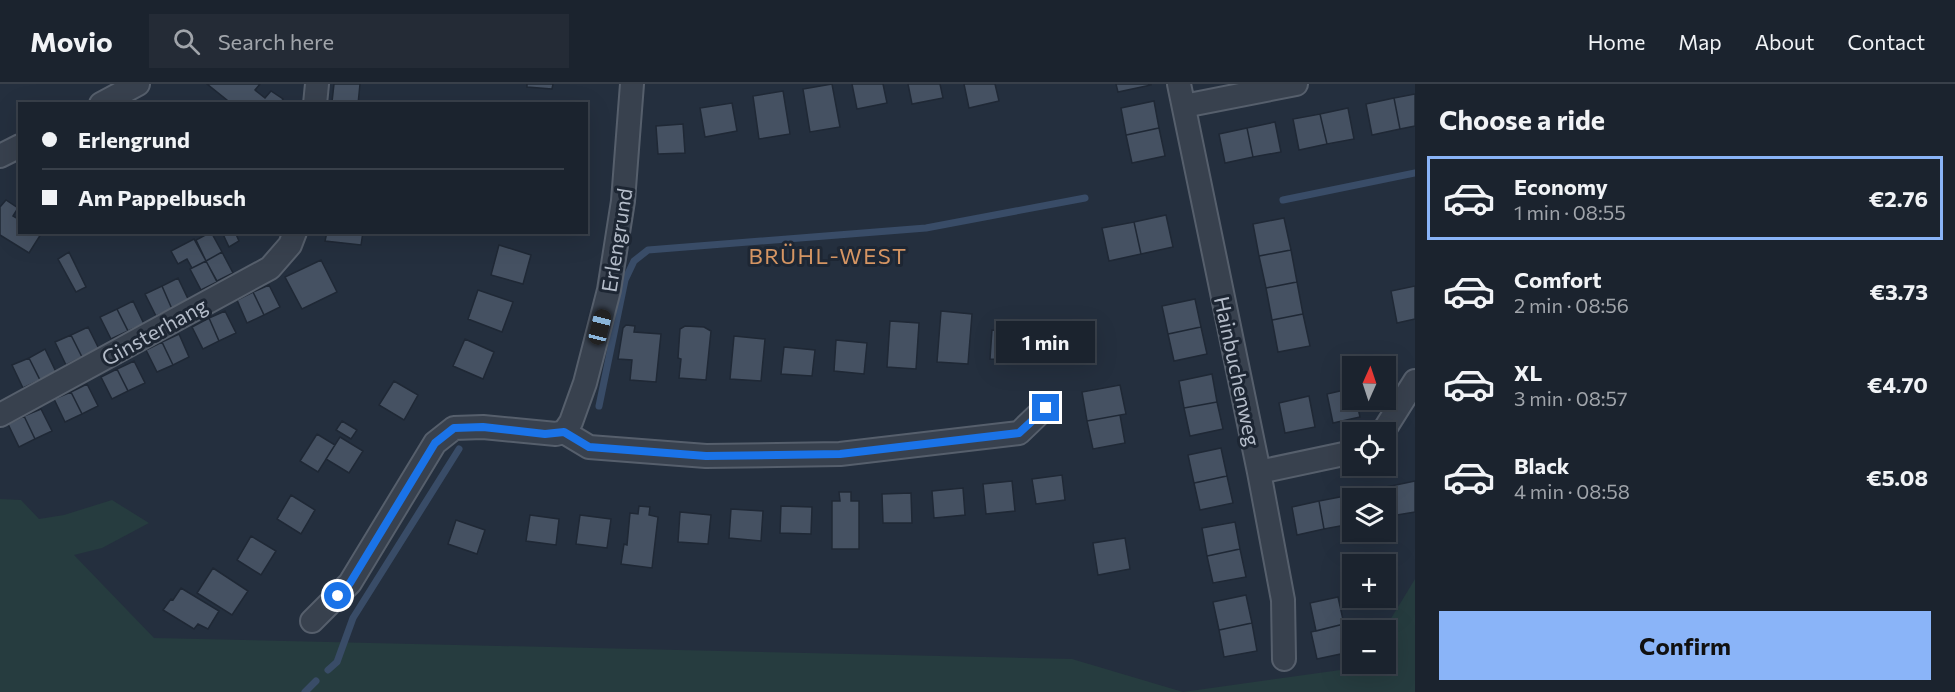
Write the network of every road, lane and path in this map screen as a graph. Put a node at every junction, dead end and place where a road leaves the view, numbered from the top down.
1 (138, 84) edge
2 (317, 84) edge
3 (632, 84) edge
4 (1179, 84) edge
5 (1296, 84) edge
6 (105, 102) edge
7 (315, 102) edge
8 (1184, 106) junction
9 (18, 147) edge
10 (0, 156) edge
11 (295, 234) edge
12 (1415, 381) edge
13 (1046, 408) dead end
14 (0, 415) edge
15 (1389, 422) edge
16 (564, 432) junction
17 (1342, 454) edge
18 (1259, 472) junction
19 (312, 621) dead end
20 (1284, 659) dead end

1 - 6 street
2 - 7 street
3 - 16 street, Erlengrund
4 - 8 street, Hainbuchenweg
5 - 8 street
8 - 18 street, Hainbuchenweg
9 - 10 street
11 - 14 street, Ginsterhang
12 - 15 street
13 - 16 street
16 - 19 street
17 - 18 street
18 - 20 street, Hainbuchenweg

